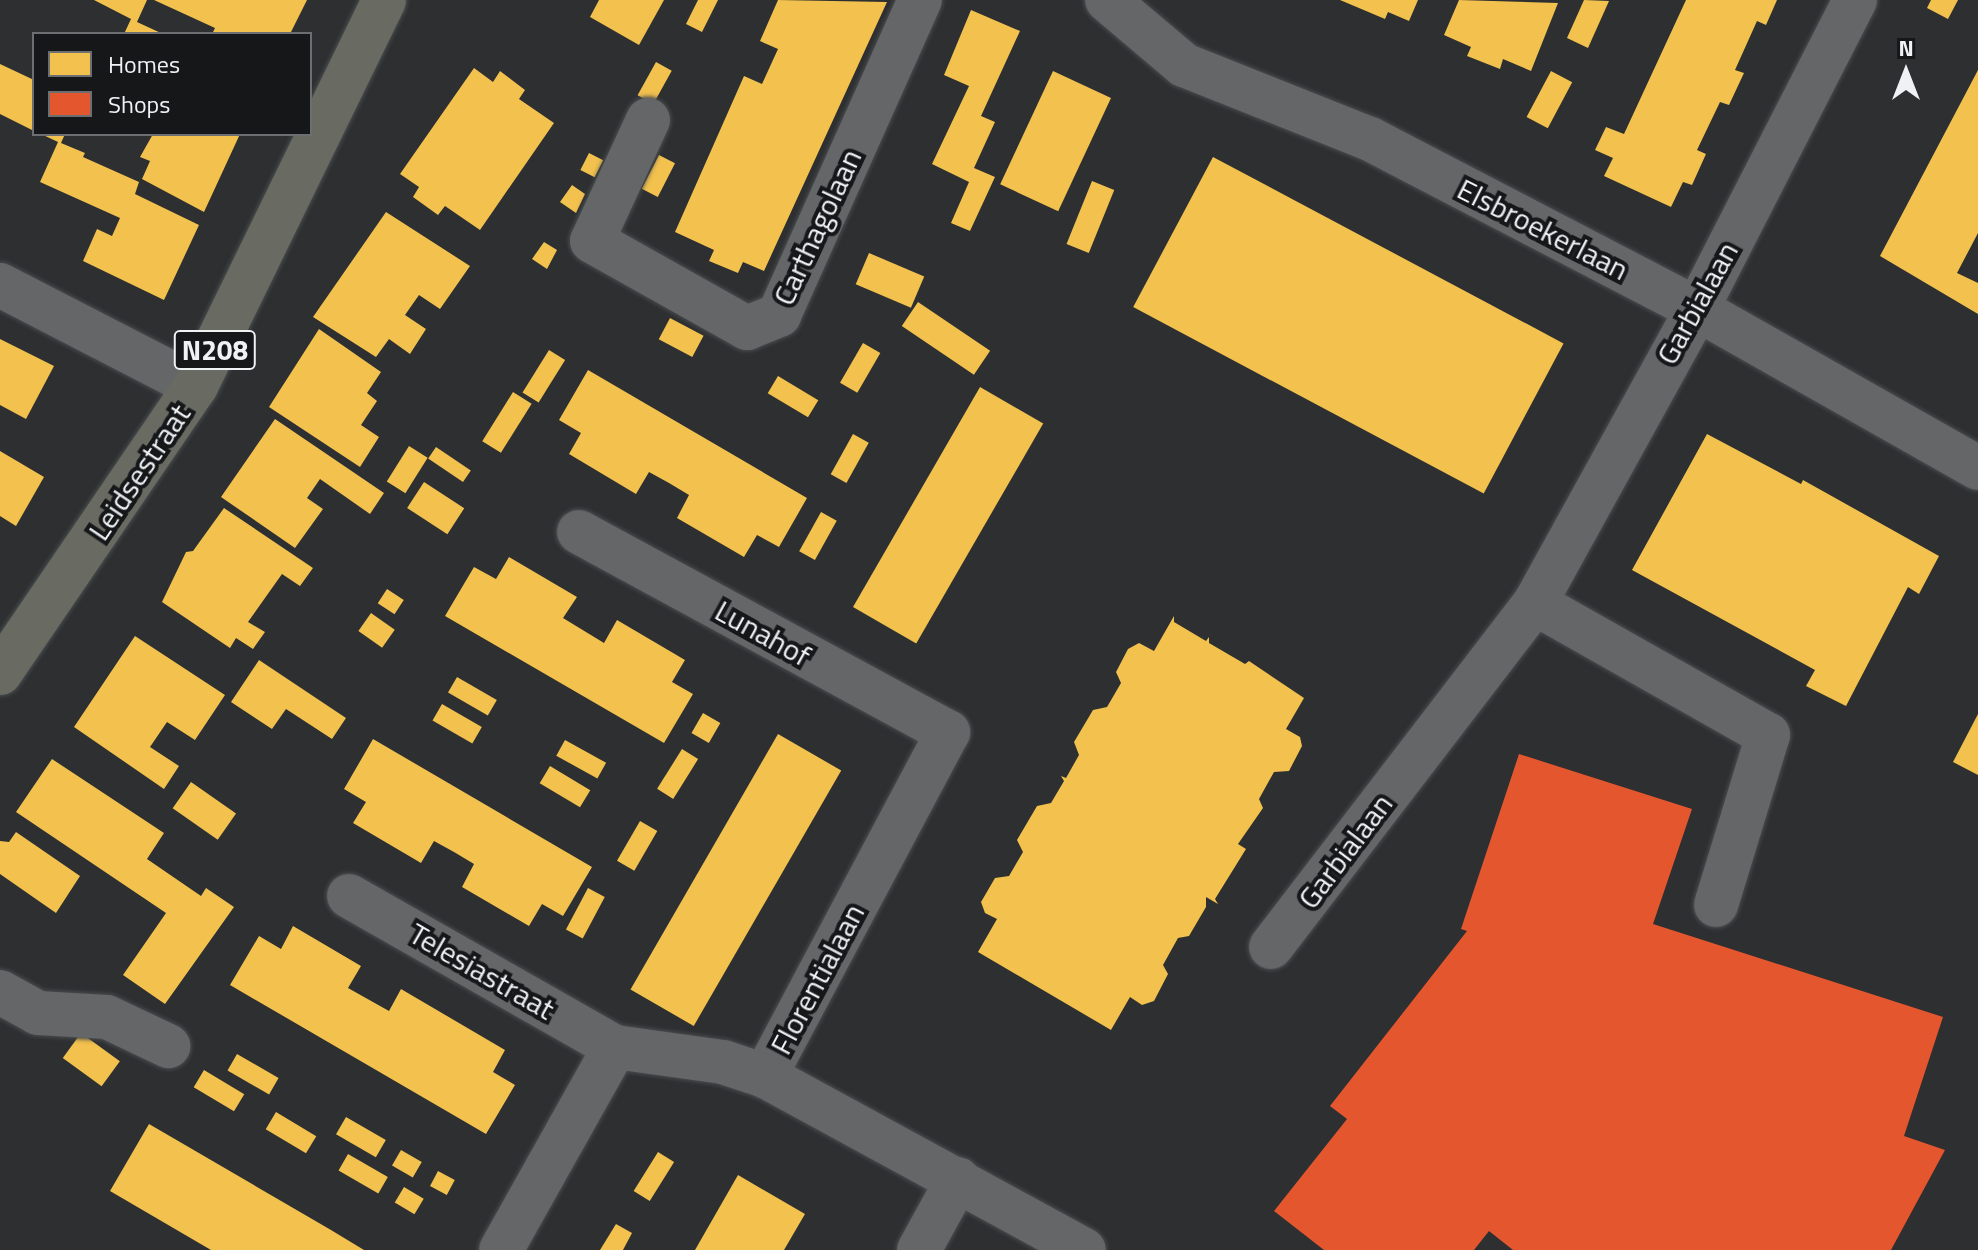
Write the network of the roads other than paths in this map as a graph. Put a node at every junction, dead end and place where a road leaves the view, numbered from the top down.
1 (384, 0) edge
2 (920, 0) edge
3 (1107, 0) edge
4 (1855, 0) edge
5 (648, 120) dead end
6 (0, 285) edge
7 (1697, 309) junction
8 (196, 386) junction
9 (1976, 463) edge
10 (579, 532) dead end
11 (1535, 603) junction
12 (0, 673) edge
13 (948, 732) joint
14 (349, 896) dead end
15 (1716, 905) dead end
16 (1271, 947) dead end
17 (0, 992) edge
18 (168, 1046) dead end
19 (615, 1047) junction
20 (765, 1076) junction
21 (958, 1179) junction
22 (501, 1250) edge
23 (919, 1250) edge
24 (1084, 1250) edge

1 - 8 main road, Leidsestraat / N208
2 - 5 street, Carthagolaan
3 - 7 street, Elsbroekerlaan
4 - 7 street, Garbialaan
6 - 8 street
7 - 9 street, Elsbroekerlaan
7 - 11 street, Garbialaan
8 - 12 main road, Leidsestraat / N208
10 - 13 street, Lunahof
11 - 15 street
11 - 16 street, Garbialaan
13 - 20 street, Florentialaan
14 - 19 street, Telesiastraat
17 - 18 street
19 - 20 street, Telesiastraat
19 - 22 street
20 - 21 street, Florentialaan
21 - 23 street
21 - 24 street, Florentialaan

